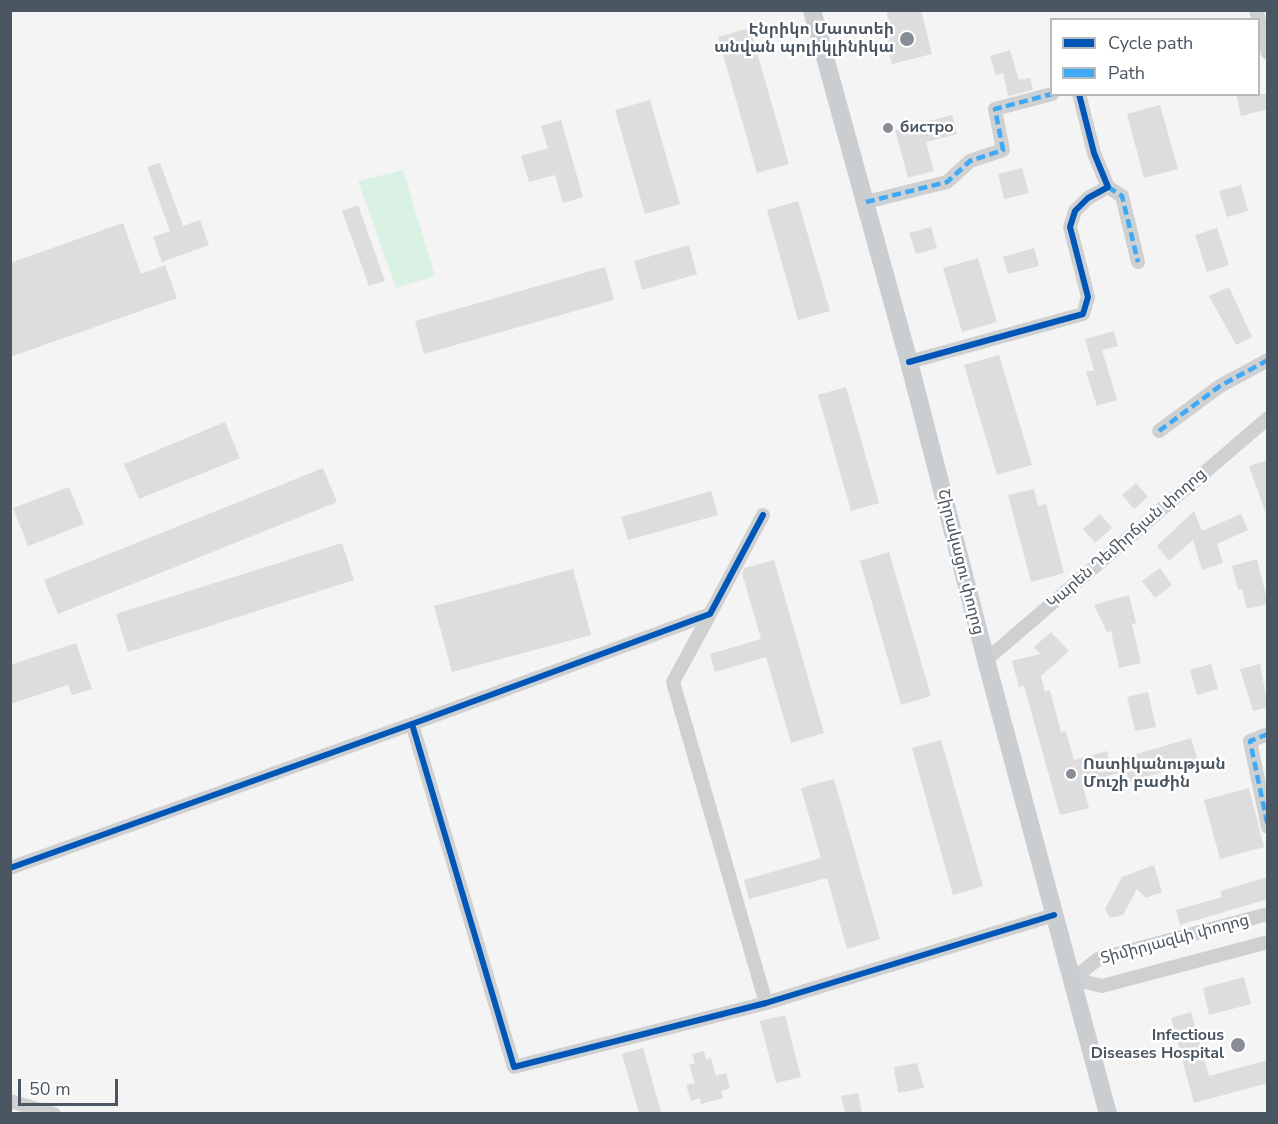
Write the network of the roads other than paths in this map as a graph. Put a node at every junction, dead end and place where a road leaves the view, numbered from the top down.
1 (812, 10) edge
2 (1260, 24) edge
3 (1268, 53) edge
4 (1050, 95) edge
5 (1080, 96) edge
6 (1108, 187) junction
7 (866, 202) junction
8 (1138, 262) dead end
9 (1268, 360) edge
10 (909, 362) junction
11 (1268, 418) edge
12 (1159, 431) dead end
13 (763, 515) dead end
14 (710, 614) junction
15 (986, 660) junction
16 (412, 724) junction
17 (1268, 734) edge
18 (1268, 827) edge
19 (10, 868) edge
20 (1268, 914) edge
21 (1054, 915) junction
22 (1247, 920) junction
23 (1261, 944) edge
24 (1073, 979) junction
25 (766, 1003) junction
26 (11, 1098) edge
27 (54, 1113) edge
28 (1108, 1113) edge

1 - 7 main road, Շիրակացու փողոց
2 - 3 street
4 - 7 street
5 - 6 street
6 - 8 street
6 - 10 street
7 - 10 main road, Շիրակացու փողոց
9 - 12 street
10 - 15 main road, Շիրակացու փողոց
11 - 15 street, Կարեն Դեմիրճյան փողոց
13 - 14 street
14 - 16 street
14 - 25 street
15 - 21 main road, Շիրակացու փողոց
16 - 19 street
16 - 25 street
17 - 18 street
20 - 22 street, Տիմիրյազևի փողոց
21 - 24 main road, Շիրակացու փողոց
21 - 25 street
22 - 23 street
22 - 24 street, Տիմիրյազևի փողոց
23 - 24 street, Տիմիրյազևի փողոց
24 - 28 main road, Շիրակացու փողոց
26 - 27 street

